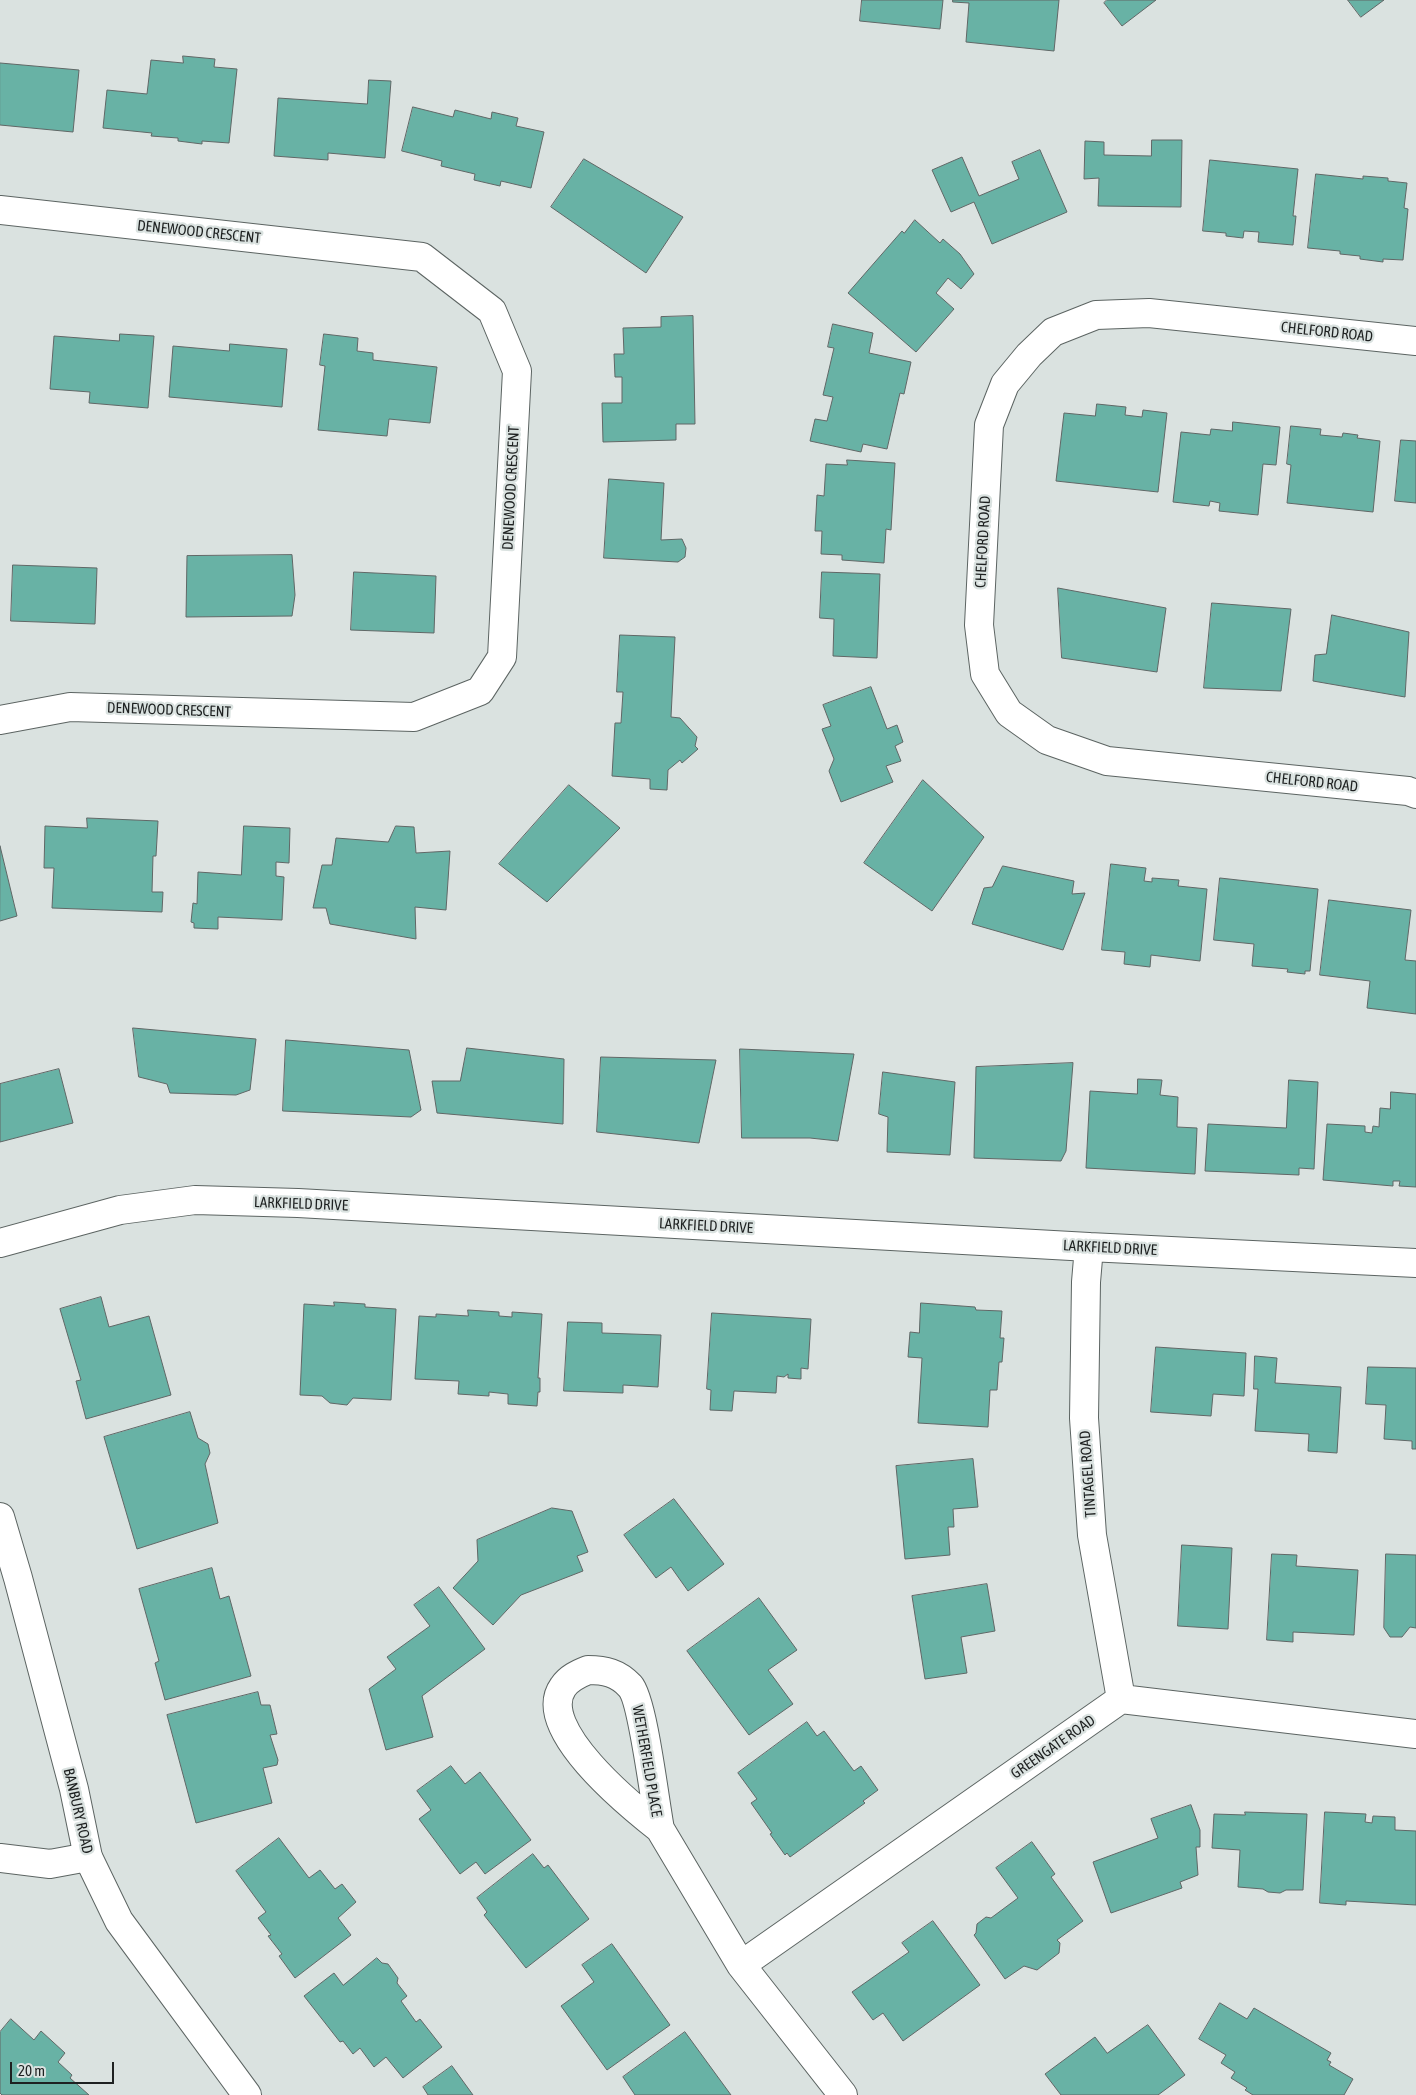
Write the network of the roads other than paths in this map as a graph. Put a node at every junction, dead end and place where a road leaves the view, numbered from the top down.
1 (0, 210) edge
2 (1416, 341) edge
3 (0, 720) edge
4 (1416, 794) edge
5 (0, 1243) edge
6 (1089, 1247) junction
7 (1416, 1263) edge
8 (0, 1517) edge
9 (1121, 1699) junction
10 (1416, 1734) edge
11 (660, 1829) junction
12 (88, 1857) junction
13 (0, 1858) edge
14 (741, 1965) junction
15 (247, 2095) edge
16 (843, 2095) edge

1 - 3 street, DENEWOOD CRESCENT
2 - 4 street, CHELFORD ROAD
5 - 6 street, LARKFIELD DRIVE
6 - 7 street, LARKFIELD DRIVE
6 - 9 street, TINTAGEL ROAD
8 - 12 street, BANBURY ROAD
9 - 10 street
9 - 14 street, GREENGATE ROAD
11 - 11 street, WETHERFIELD PLACE
11 - 14 street, WETHERFIELD PLACE
12 - 13 street
12 - 15 street, BANBURY ROAD
14 - 16 street, WETHERFIELD PLACE

